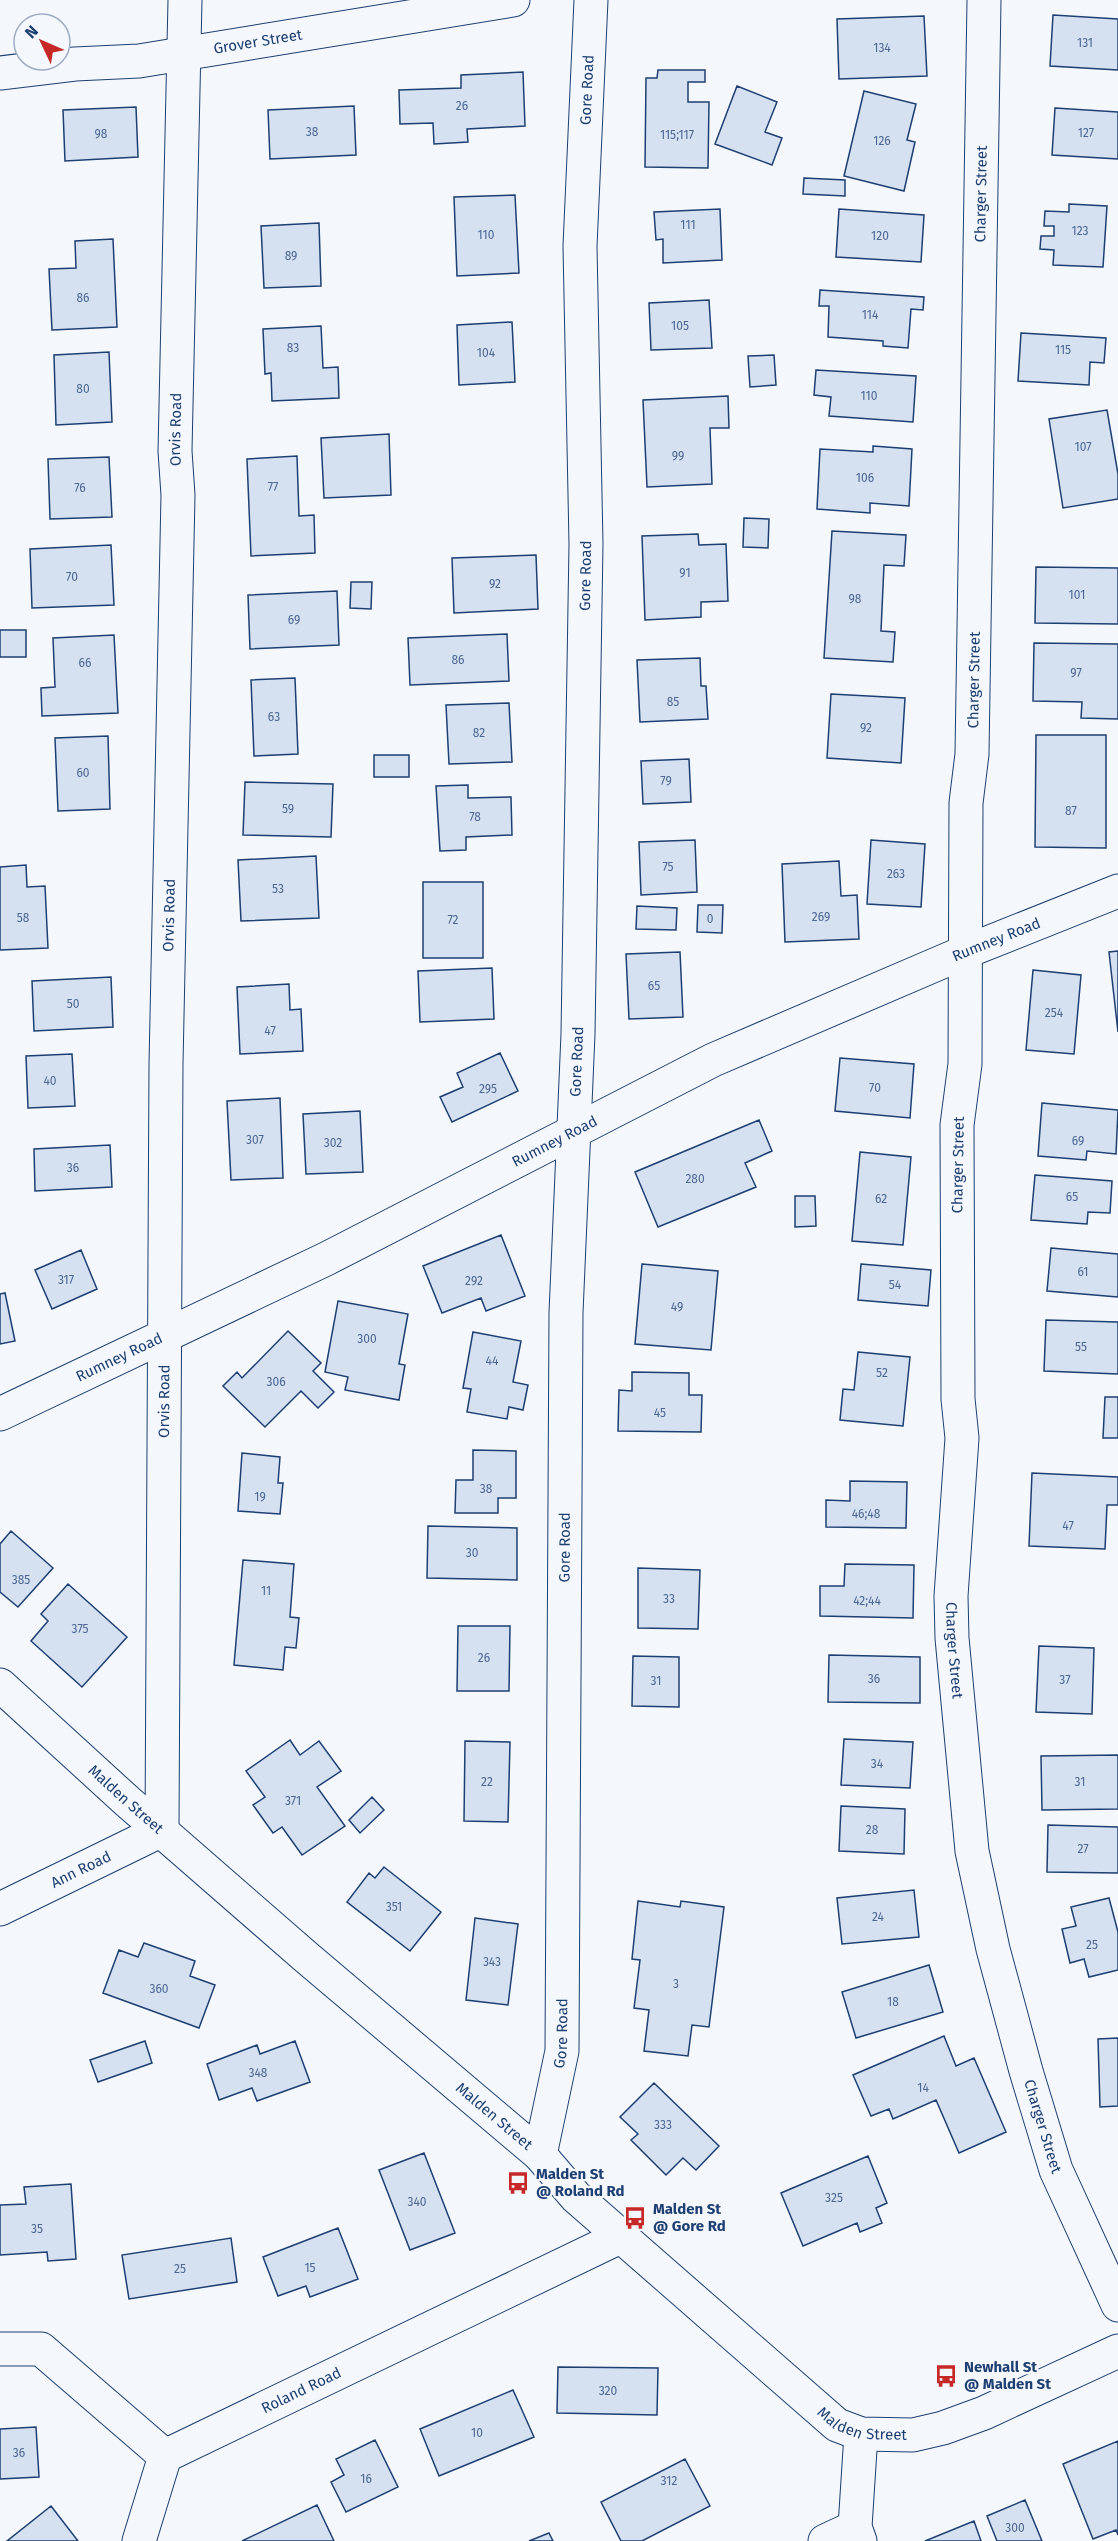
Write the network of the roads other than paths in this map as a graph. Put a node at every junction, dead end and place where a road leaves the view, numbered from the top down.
1 (185, 0) edge
2 (513, 0) edge
3 (591, 0) edge
4 (984, 0) edge
5 (183, 54) junction
6 (0, 73) edge
7 (1118, 891) edge
8 (965, 952) junction
9 (574, 1132) junction
10 (165, 1336) junction
11 (0, 1414) edge
12 (0, 1685) edge
13 (162, 1830) junction
14 (0, 1909) edge
15 (540, 2155) junction
16 (620, 2237) junction
17 (1118, 2305) edge
18 (0, 2349) edge
19 (1118, 2351) edge
20 (861, 2434) junction
21 (165, 2456) junction
22 (858, 2534) edge
23 (139, 2541) edge
24 (825, 2541) edge

1 - 5 street, Orvis Road
2 - 5 street, Grover Street
3 - 9 street, Gore Road
4 - 8 street, Charger Street
5 - 6 street, Grover Street
5 - 10 street, Orvis Road
7 - 8 street, Rumney Road
8 - 9 street, Rumney Road
8 - 17 street, Charger Street
9 - 10 street, Rumney Road
9 - 15 street, Gore Road
10 - 11 street, Rumney Road
10 - 13 street, Orvis Road
12 - 13 street, Malden Street
13 - 14 street, Ann Road
13 - 15 street, Malden Street
15 - 16 street, Malden Street
16 - 20 street, Malden Street
16 - 21 street, Roland Road
18 - 21 street
19 - 20 street, Malden Street
20 - 22 street
21 - 23 street
22 - 24 street

